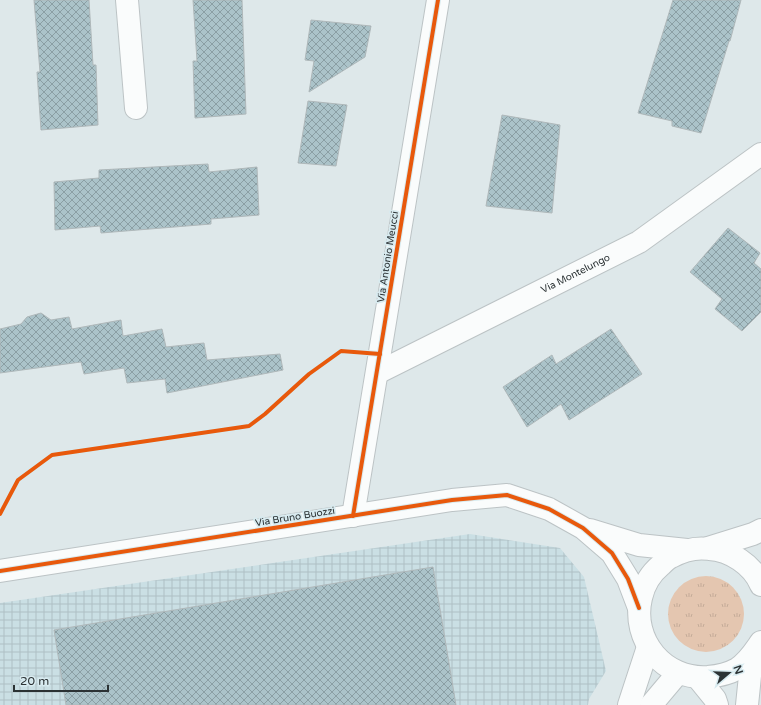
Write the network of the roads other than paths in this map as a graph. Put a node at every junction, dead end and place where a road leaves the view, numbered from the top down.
1 (127, 0) edge
2 (438, 0) edge
3 (136, 108) dead end
4 (761, 154) edge
5 (377, 373) junction
6 (354, 516) junction
7 (583, 528) junction
8 (761, 530) edge
9 (699, 549) junction
10 (0, 571) edge
11 (760, 580) edge
12 (639, 608) junction
13 (648, 647) junction
14 (757, 649) edge
15 (688, 675) junction
16 (629, 705) edge
17 (651, 705) edge
18 (717, 705) edge
19 (747, 705) edge

1 - 3 street
2 - 5 street, Via Antonio Meucci
4 - 5 street, Via Montelungo
5 - 6 street, Via Antonio Meucci
6 - 7 street, Via Bruno Buozzi
6 - 10 street, Via Bruno Buozzi
7 - 9 street, Via Bruno Buozzi
7 - 12 street, Via Bruno Buozzi
8 - 9 street
9 - 11 street
9 - 12 street
12 - 13 street
13 - 15 street
13 - 16 street
14 - 15 street
14 - 19 street
15 - 17 street
15 - 18 street

